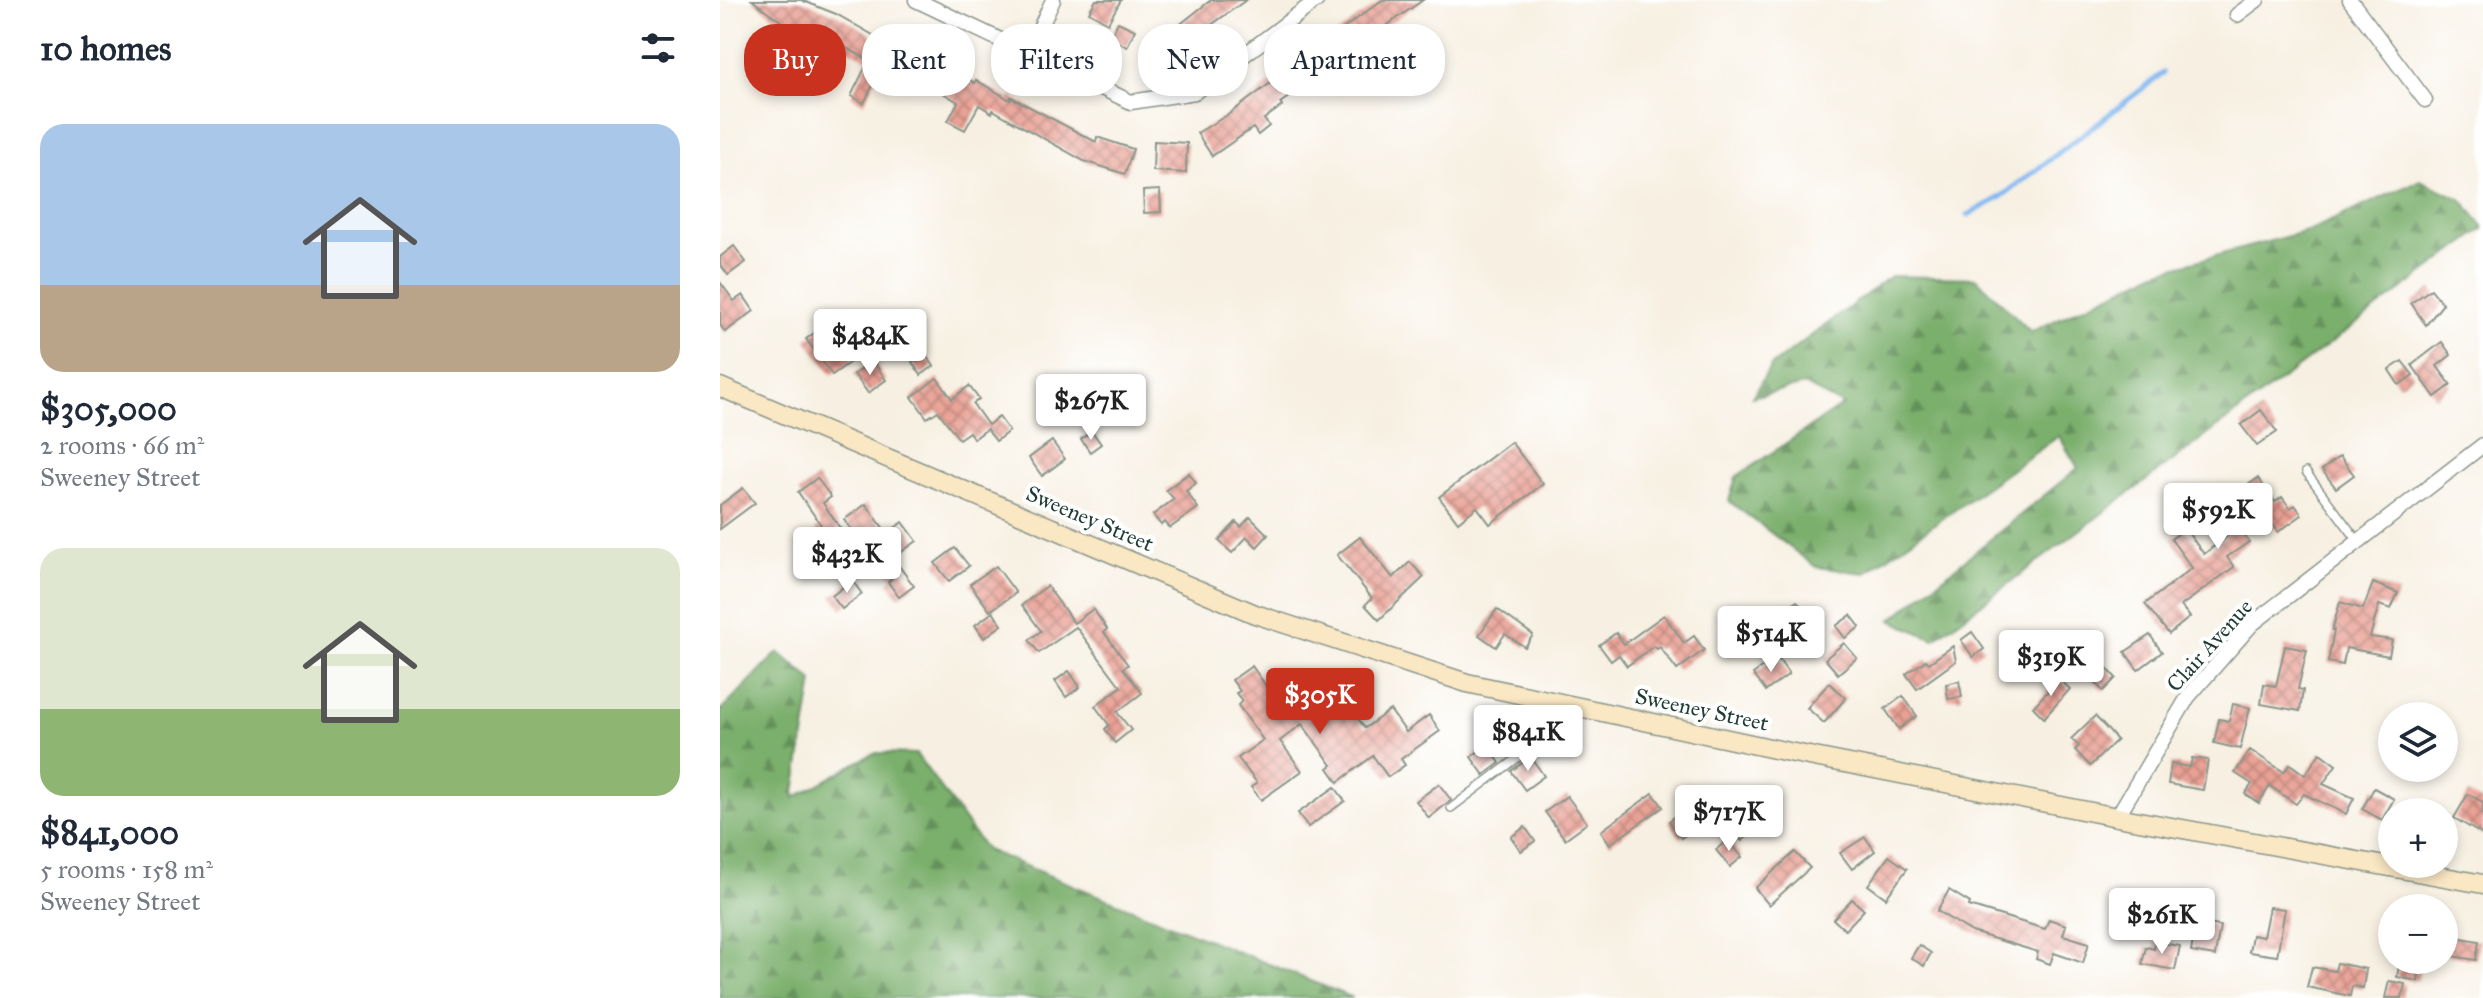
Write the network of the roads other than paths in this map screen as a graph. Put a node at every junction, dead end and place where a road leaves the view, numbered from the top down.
1 (916, 0) edge
2 (1053, 0) edge
3 (1317, 0) edge
4 (2257, 0) edge
5 (2350, 0) edge
6 (2237, 15) dead end
7 (1042, 24) edge
8 (991, 35) edge
9 (1119, 96) edge
10 (2425, 100) dead end
11 (720, 387) edge
12 (2483, 445) edge
13 (2306, 472) dead end
14 (2358, 541) junction
15 (1572, 706) junction
16 (1451, 808) dead end
17 (2117, 817) junction
18 (2483, 884) edge

1 - 8 street
2 - 7 street
3 - 9 street
4 - 6 street
5 - 10 street
11 - 15 street, Sweeney Street
12 - 14 street, Clair Avenue
13 - 14 lane
14 - 17 street, Clair Avenue
15 - 16 lane
15 - 17 street, Sweeney Street
17 - 18 street, Sweeney Street

